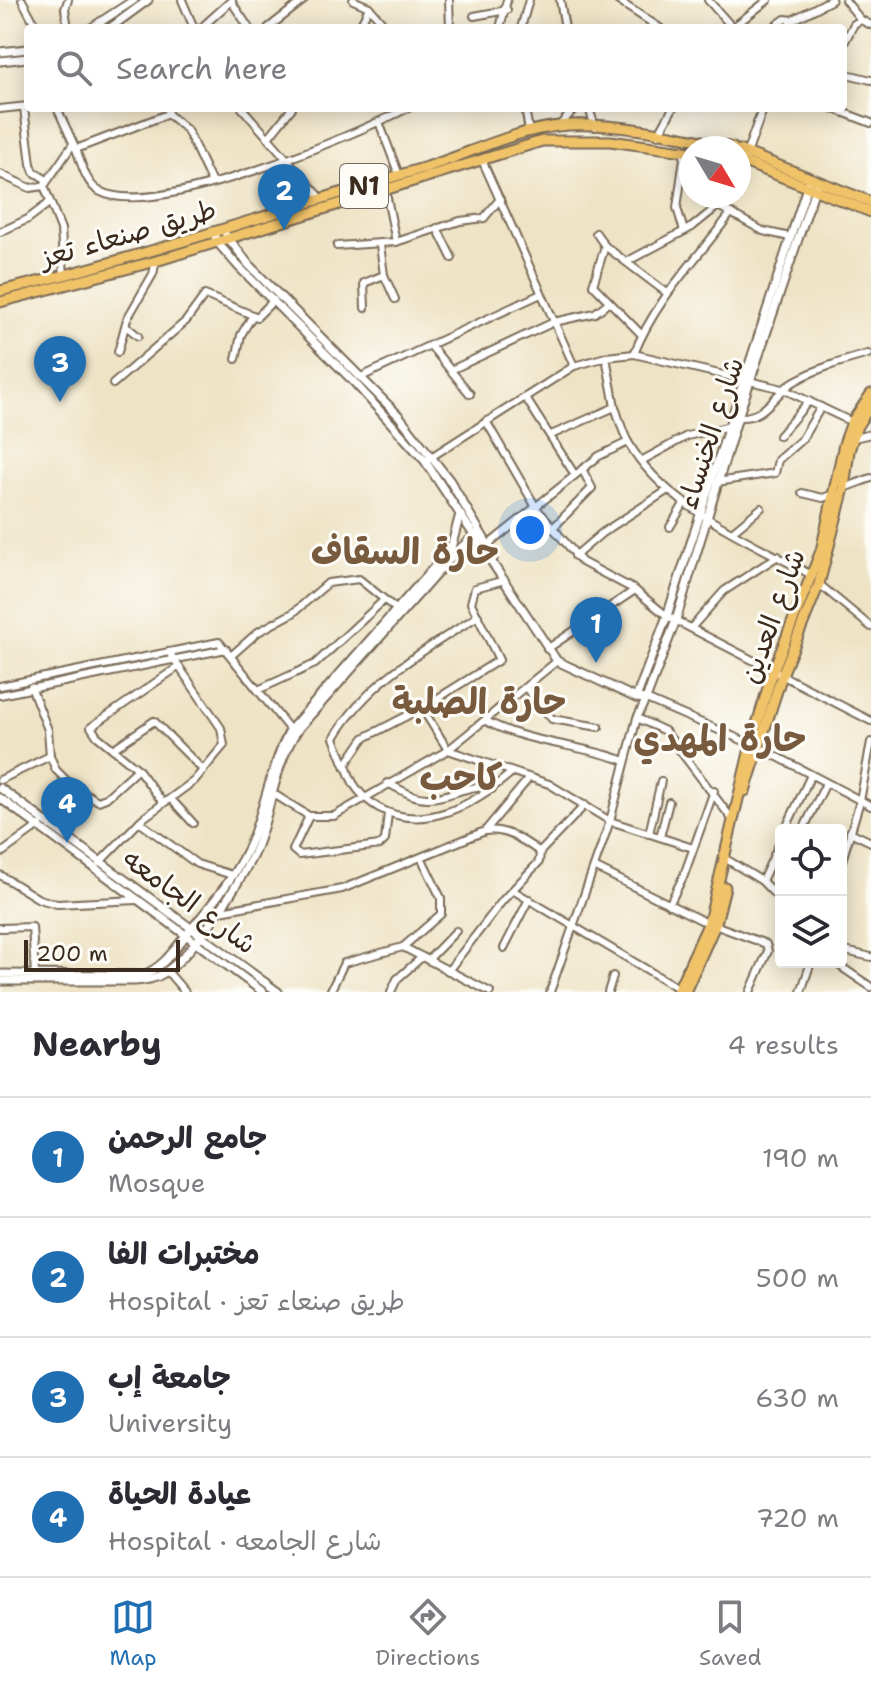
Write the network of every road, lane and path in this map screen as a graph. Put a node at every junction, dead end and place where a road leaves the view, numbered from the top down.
1 (22, 0) edge
2 (68, 0) edge
3 (134, 0) edge
4 (148, 0) edge
5 (182, 0) edge
6 (231, 0) edge
7 (304, 0) edge
8 (353, 0) edge
9 (449, 0) edge
10 (507, 0) edge
11 (529, 0) edge
12 (560, 0) edge
13 (617, 0) edge
14 (708, 0) edge
15 (768, 0) edge
16 (831, 0) edge
17 (845, 0) edge
18 (760, 2) edge
19 (369, 7) junction
20 (507, 10) junction
21 (474, 16) dead end
22 (861, 20) junction
23 (35, 24) edge
24 (67, 24) edge
25 (97, 24) edge
26 (115, 24) edge
27 (192, 24) edge
28 (205, 24) edge
29 (246, 24) edge
30 (273, 24) edge
31 (361, 24) edge
32 (384, 24) edge
33 (450, 24) edge
34 (502, 24) edge
35 (522, 24) edge
36 (563, 24) edge
37 (654, 24) edge
38 (729, 24) edge
39 (736, 24) edge
40 (790, 24) edge
41 (871, 25) edge
42 (847, 37) edge
43 (24, 49) edge
44 (0, 52) edge
45 (24, 58) edge
46 (0, 61) edge
47 (847, 74) edge
48 (871, 80) edge
49 (24, 107) edge
50 (0, 109) edge
51 (26, 112) edge
52 (59, 112) edge
53 (164, 112) edge
54 (168, 112) edge
55 (245, 112) edge
56 (289, 112) edge
57 (400, 112) edge
58 (526, 112) edge
59 (571, 112) edge
60 (590, 112) edge
61 (671, 112) edge
62 (761, 112) edge
63 (842, 112) edge
64 (379, 122) junction
65 (871, 123) edge
66 (560, 125) junction
67 (595, 127) junction
68 (611, 129) junction
69 (529, 131) junction
70 (658, 135) junction
71 (751, 136) edge
72 (268, 138) junction
73 (679, 139) edge
74 (610, 141) junction
75 (74, 146) junction
76 (679, 150) edge
77 (287, 158) junction
78 (751, 159) edge
79 (482, 160) junction
80 (0, 174) edge
81 (399, 175) junction
82 (46, 183) junction
83 (212, 183) junction
84 (813, 183) junction
85 (385, 188) junction
86 (321, 198) junction
87 (679, 198) edge
88 (500, 199) junction
89 (871, 202) edge
90 (49, 203) junction
91 (871, 212) edge
92 (731, 213) junction
93 (437, 228) junction
94 (684, 231) junction
95 (0, 232) edge
96 (596, 233) dead end
97 (220, 235) junction
98 (790, 237) junction
99 (396, 242) junction
100 (380, 245) junction
101 (337, 246) dead end
102 (605, 246) junction
103 (452, 258) dead end
104 (156, 261) junction
105 (628, 261) junction
106 (384, 275) junction
107 (64, 276) junction
108 (0, 291) edge
109 (667, 293) junction
110 (541, 294) junction
111 (395, 299) dead end
112 (274, 300) junction
113 (0, 302) edge
114 (608, 303) junction
115 (365, 308) dead end
116 (253, 315) junction
117 (554, 322) junction
118 (126, 326) junction
119 (642, 335) junction
120 (138, 336) dead end
121 (430, 345) junction
122 (118, 352) dead end
123 (634, 354) junction
124 (868, 354) dead end
125 (606, 357) junction
126 (236, 359) dead end
127 (574, 366) junction
128 (451, 370) junction
129 (361, 377) junction
130 (745, 382) junction
131 (113, 384) dead end
132 (783, 389) junction
133 (470, 394) dead end
134 (871, 394) edge
135 (525, 397) junction
136 (809, 401) junction
137 (871, 405) edge
138 (615, 407) junction
139 (821, 407) junction
140 (738, 417) junction
141 (486, 421) junction
142 (852, 422) junction
143 (726, 427) junction
144 (871, 434) edge
145 (551, 435) junction
146 (779, 436) dead end
147 (854, 438) junction
148 (628, 442) junction
149 (428, 458) junction
150 (643, 460) junction
151 (582, 469) junction
152 (575, 475) junction
153 (871, 478) edge
154 (717, 482) junction
155 (668, 490) junction
156 (839, 490) junction
157 (802, 493) dead end
158 (685, 502) junction
159 (761, 508) dead end
160 (537, 509) junction
161 (460, 513) junction
162 (702, 514) junction
163 (670, 527) dead end
164 (552, 529) junction
165 (733, 531) junction
166 (477, 534) junction
167 (485, 546) junction
168 (453, 550) junction
169 (575, 556) junction
170 (778, 556) junction
171 (505, 580) junction
172 (816, 580) junction
173 (635, 590) junction
174 (383, 601) junction
175 (396, 609) junction
176 (478, 616) junction
177 (667, 616) junction
178 (676, 620) junction
179 (692, 627) junction
180 (871, 627) edge
181 (226, 649) junction
182 (547, 649) junction
183 (169, 652) junction
184 (232, 655) junction
185 (557, 661) junction
186 (176, 663) junction
187 (777, 673) junction
188 (28, 680) junction
189 (0, 686) edge
190 (526, 688) junction
191 (32, 689) junction
192 (258, 690) junction
193 (0, 695) edge
194 (636, 698) junction
195 (646, 699) junction
196 (422, 708) junction
197 (638, 715) junction
198 (486, 721) junction
199 (871, 721) edge
200 (599, 727) dead end
201 (290, 730) junction
202 (871, 742) edge
203 (754, 745) junction
204 (113, 749) junction
205 (448, 750) junction
206 (50, 756) junction
207 (625, 761) junction
208 (346, 768) junction
209 (138, 769) junction
210 (203, 770) junction
211 (511, 773) junction
212 (811, 775) junction
213 (529, 778) junction
214 (0, 780) edge
215 (661, 781) dead end
216 (387, 783) junction
217 (826, 783) junction
218 (0, 788) edge
219 (492, 789) junction
220 (714, 791) junction
221 (269, 792) junction
222 (0, 798) edge
223 (171, 799) junction
224 (363, 799) junction
225 (860, 801) junction
226 (669, 802) dead end
227 (163, 803) junction
228 (585, 805) junction
229 (871, 806) edge
230 (388, 813) junction
231 (309, 816) junction
232 (732, 819) junction
233 (610, 821) junction
234 (139, 822) junction
235 (193, 823) dead end
236 (788, 824) edge
237 (806, 824) edge
238 (40, 825) junction
239 (485, 831) junction
240 (850, 832) junction
241 (649, 834) junction
242 (660, 837) junction
243 (871, 842) edge
244 (847, 843) edge
245 (693, 848) junction
246 (540, 852) junction
247 (775, 853) edge
248 (0, 854) edge
249 (422, 859) junction
250 (729, 859) junction
251 (99, 863) junction
252 (594, 867) junction
253 (0, 875) edge
254 (232, 875) junction
255 (762, 881) junction
256 (514, 891) junction
257 (779, 896) edge
258 (529, 899) junction
259 (137, 900) junction
260 (669, 905) junction
261 (215, 912) junction
262 (204, 914) junction
263 (712, 923) junction
264 (574, 925) junction
265 (0, 928) edge
266 (456, 931) dead end
267 (188, 933) junction
268 (197, 939) junction
269 (403, 947) junction
270 (504, 948) dead end
271 (847, 951) edge
272 (871, 957) edge
273 (425, 958) junction
274 (809, 968) edge
275 (843, 968) edge
276 (167, 971) junction
277 (448, 971) junction
278 (0, 974) edge
279 (35, 974) junction
280 (613, 976) dead end
281 (0, 981) edge
282 (469, 983) junction
283 (869, 986) edge
284 (254, 989) edge
285 (487, 991) edge
286 (680, 991) edge
287 (185, 992) edge
288 (263, 992) edge
289 (278, 992) edge
290 (330, 992) edge
291 (391, 992) edge
292 (465, 992) edge
293 (550, 992) edge
294 (608, 992) edge
295 (750, 992) edge
296 (801, 992) edge
297 (862, 992) edge

1 - 23 street
2 - 24 street
3 - 25 street
4 - 26 street
5 - 27 street
6 - 28 street
6 - 29 street
7 - 30 street
8 - 19 street
9 - 33 street
10 - 20 street
11 - 35 street
12 - 36 street
13 - 37 street
14 - 38 street
15 - 18 street
16 - 40 street
17 - 22 street
18 - 39 street
19 - 31 street
19 - 32 street
20 - 21 street
20 - 34 street
22 - 41 street
22 - 42 street
43 - 44 street
45 - 46 street
47 - 48 street
49 - 50 street
51 - 82 street
52 - 75 street
53 - 75 street
54 - 83 street
55 - 72 street
56 - 72 street
57 - 64 street
58 - 69 street
59 - 66 street
60 - 67 street
61 - 70 street
62 - 71 street
63 - 65 street
64 - 77 street
64 - 81 street
66 - 67 main road, طريق صنعاء تعز / N1
66 - 69 main road, طريق صنعاء تعز / N1
67 - 68 main road, طريق صنعاء تعز / N1
68 - 70 main road, طريق صنعاء تعز / N1
68 - 74 main road
69 - 81 main road, طريق صنعاء تعز / N1
70 - 73 main road, طريق صنعاء تعز / N1
72 - 77 street
74 - 76 main road, طريق صنعاء تعز / N1
74 - 79 main road, طريق صنعاء تعز / N1
75 - 82 street
75 - 83 street
77 - 83 street
77 - 86 street
78 - 84 main road
79 - 85 main road, طريق صنعاء تعز / N1
79 - 88 street
80 - 82 street
81 - 86 main road, طريق صنعاء تعز / N1
82 - 90 street
84 - 89 main road
84 - 91 main road
84 - 98 street, شارع الخنساء
84 - 130 street, شارع الخنساء
85 - 97 main road, طريق صنعاء تعز / N1
85 - 99 street
86 - 97 main road, طريق صنعاء تعز / N1
87 - 94 street
88 - 93 street
88 - 110 street
90 - 95 street
90 - 107 street
92 - 94 street
92 - 98 street
92 - 109 street
93 - 99 street
93 - 103 street
94 - 105 street
96 - 102 street
97 - 104 main road, طريق صنعاء تعز / N1
97 - 107 main road, طريق صنعاء تعز / N1
97 - 112 street
97 - 129 street
98 - 130 street, شارع الخنساء
99 - 100 street
100 - 101 street
100 - 106 street
102 - 105 street
102 - 114 street
104 - 113 main road, طريق صنعاء تعز / N1
104 - 118 street
105 - 109 street
106 - 111 street
106 - 115 street
107 - 108 main road, طريق صنعاء تعز / N1
109 - 119 street
110 - 117 street
110 - 121 street
112 - 116 street
112 - 149 street
114 - 117 street
114 - 119 street
116 - 126 street
116 - 131 street
117 - 127 street
117 - 128 street
118 - 120 street
118 - 122 street
119 - 123 street
121 - 128 street
121 - 129 street
123 - 125 street
123 - 130 street
124 - 132 street
125 - 127 street
125 - 138 street
127 - 135 street
128 - 133 street
129 - 149 street
130 - 132 street
130 - 140 street, شارع الخنساء
130 - 143 street, شارع الخنساء
132 - 136 street
132 - 140 street
134 - 142 main road, شارع العدين
135 - 141 street
135 - 145 street
136 - 139 street
136 - 146 street
137 - 147 main road, شارع العدين
138 - 145 street
138 - 148 street
139 - 142 street
139 - 154 street
140 - 154 street, شارع الخنساء
141 - 149 street
141 - 160 street
142 - 156 main road, شارع العدين
143 - 150 street
143 - 162 street, شارع الخنساء
144 - 147 street
145 - 152 street
147 - 156 main road, شارع العدين
148 - 150 street
148 - 151 street
149 - 161 street
149 - 166 street
150 - 155 street
151 - 152 street
151 - 164 street
152 - 160 street
153 - 156 street
154 - 162 street, شارع الخنساء
155 - 158 street
155 - 169 street
156 - 157 street
156 - 172 main road, شارع العدين
158 - 162 street
158 - 163 street
159 - 165 street
160 - 164 street
160 - 167 street
161 - 166 street
161 - 168 street
162 - 165 street
162 - 177 street, شارع الخنساء
162 - 178 street, شارع الخنساء
164 - 169 street
165 - 170 street
166 - 167 street
166 - 168 street
167 - 168 street
167 - 171 street
168 - 175 street
168 - 221 street
169 - 173 street
170 - 172 street
170 - 179 street
171 - 176 street
171 - 182 street
172 - 180 street
172 - 187 main road, شارع العدين
173 - 177 street
173 - 182 street
174 - 175 street
174 - 184 street
174 - 192 street
175 - 201 street
176 - 196 street
176 - 208 street
177 - 178 street
177 - 194 street, شارع الخنساء
178 - 179 street
178 - 195 street, شارع الخنساء
179 - 187 street
181 - 183 street
181 - 184 street
181 - 186 street
182 - 185 street
183 - 186 street
183 - 188 street
184 - 192 street
185 - 190 street
185 - 194 street
186 - 191 street
186 - 204 street
186 - 210 street
187 - 199 street
187 - 203 main road, شارع العدين
188 - 189 street
188 - 191 street
190 - 198 street
190 - 200 street
191 - 193 street
191 - 206 street
192 - 201 street
194 - 195 street
194 - 197 street
195 - 197 street
195 - 203 street
196 - 205 street
196 - 208 street
197 - 207 street
197 - 220 street
198 - 205 street
198 - 207 street
201 - 221 street
202 - 225 street
203 - 212 street
203 - 232 main road, شارع العدين
203 - 250 main road, شارع العدين
204 - 209 street
204 - 210 street
205 - 211 street
205 - 216 street
206 - 209 street
206 - 214 street
207 - 233 street
208 - 224 street
209 - 227 street
210 - 223 street
211 - 213 street
211 - 219 street
212 - 217 street
212 - 236 street
213 - 228 street
213 - 239 street
215 - 241 street
216 - 219 street
216 - 224 street
217 - 225 street
217 - 237 street
218 - 238 street, شارع الجامعه
219 - 230 street
220 - 232 street
220 - 245 street
221 - 231 street
221 - 254 street
221 - 261 street
222 - 238 street, شارع الجامعه
223 - 227 street
223 - 235 street
224 - 230 street
224 - 231 street
225 - 229 street
225 - 240 street
226 - 242 street
227 - 234 street
228 - 233 street
228 - 246 street
230 - 231 street
232 - 250 main road, شارع العدين
233 - 241 street
233 - 252 street
234 - 251 street
234 - 254 street
238 - 248 street
238 - 251 street, شارع الجامعه
238 - 259 street, شارع الجامعه
239 - 246 street
239 - 249 street
240 - 243 street
240 - 244 street
241 - 242 street
242 - 245 street
245 - 260 street
246 - 256 street
247 - 255 street
249 - 261 street
249 - 269 street
250 - 255 street
250 - 263 main road, شارع العدين
251 - 267 street, شارع الجامعه
252 - 260 street
252 - 264 street
253 - 259 street
254 - 262 street
255 - 257 street
256 - 258 street
256 - 277 street
258 - 264 street
258 - 270 street
259 - 267 street, شارع الجامعه
260 - 263 street
261 - 262 street
261 - 268 street
262 - 267 street
263 - 286 main road, شارع العدين
263 - 295 street
264 - 286 street
264 - 293 street
265 - 279 street
266 - 273 street
267 - 268 street, شارع الجامعه
267 - 279 street
268 - 276 street
268 - 284 street, شارع الجامعه
268 - 289 street, شارع الجامعه
269 - 273 street
269 - 290 street
271 - 272 street
273 - 277 street
273 - 291 street
274 - 296 street
275 - 283 street
276 - 281 street
276 - 287 street
277 - 282 street
278 - 279 street
280 - 294 street
282 - 285 street
282 - 292 street
283 - 297 street
284 - 288 street, شارع الجامعه

